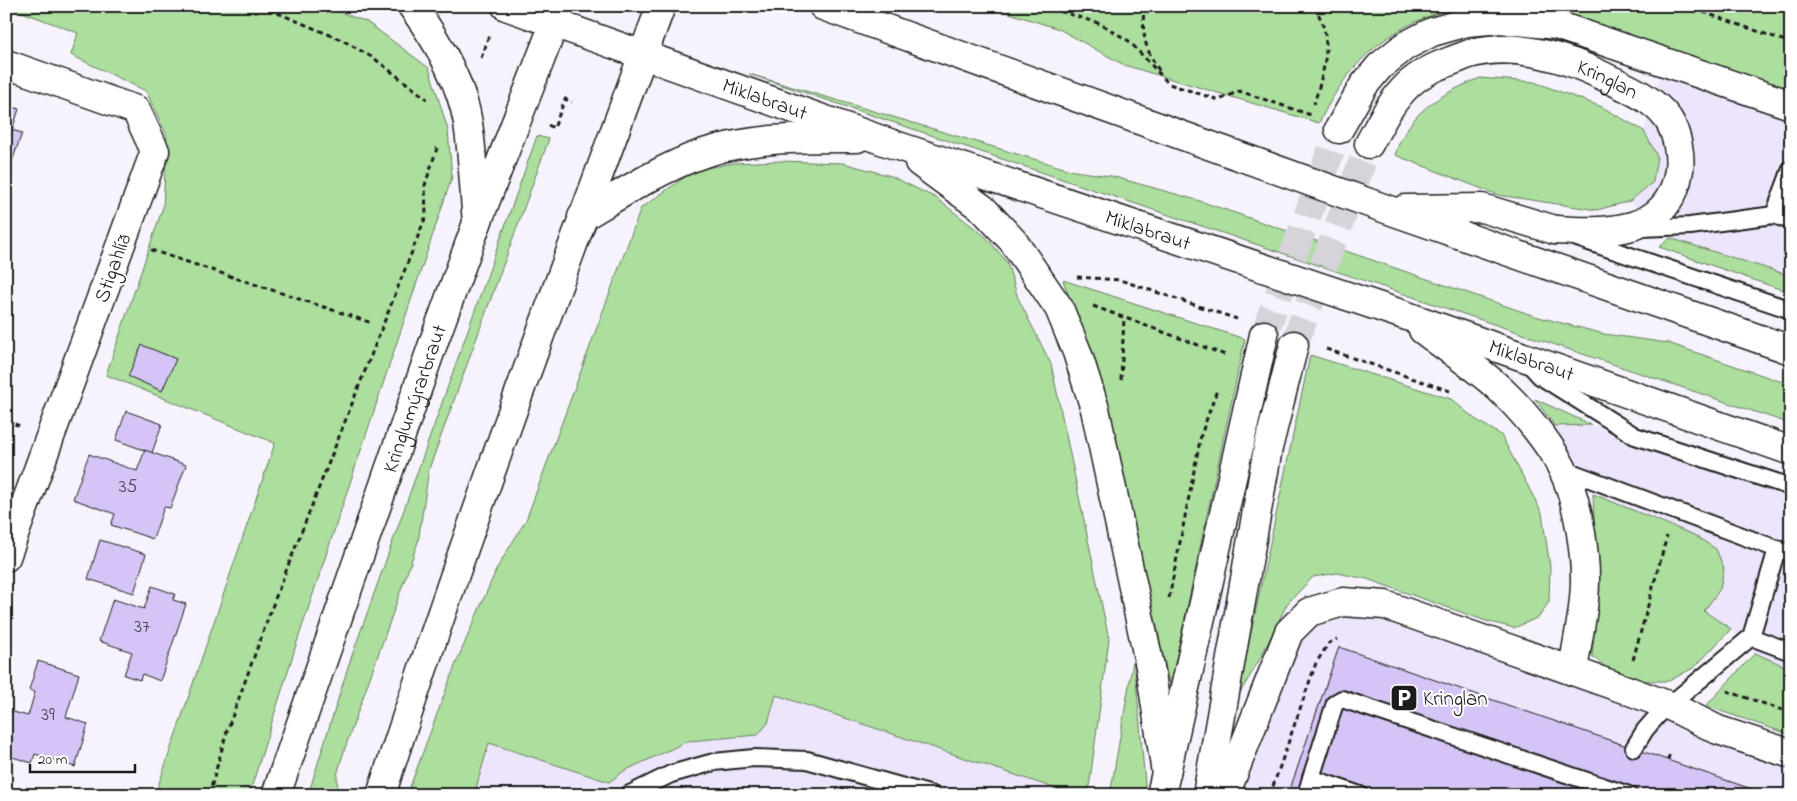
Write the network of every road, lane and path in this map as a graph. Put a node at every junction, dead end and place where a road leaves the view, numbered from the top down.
1 (261, 6) edge
2 (412, 6) edge
3 (506, 6) edge
4 (661, 6) edge
5 (1043, 6) edge
6 (1110, 6) edge
7 (1144, 6) edge
8 (1314, 6) edge
9 (1686, 6) edge
10 (833, 8) edge
11 (1050, 8) junction
12 (558, 15) edge
13 (1791, 43) edge
14 (643, 54) junction
15 (6, 64) edge
16 (1169, 84) junction
17 (572, 102) dead end
18 (434, 104) dead end
19 (1791, 105) edge
20 (1311, 115) junction
21 (1309, 122) dead end
22 (545, 124) dead end
23 (1339, 129) tunnel mouth
24 (440, 140) dead end
25 (887, 142) junction
26 (1368, 144) tunnel mouth
27 (1791, 169) edge
28 (1386, 209) junction
29 (1774, 214) junction
30 (582, 218) junction
31 (1791, 221) edge
32 (477, 223) junction
33 (1628, 228) junction
34 (1555, 230) junction
35 (122, 241) junction
36 (1073, 276) dead end
37 (1091, 305) dead end
38 (1791, 310) edge
39 (1404, 315) junction
40 (1240, 321) dead end
41 (372, 323) dead end
42 (1264, 335) tunnel mouth
43 (1294, 345) tunnel mouth
44 (1231, 349) dead end
45 (1324, 349) dead end
46 (1791, 350) edge
47 (1228, 356) junction
48 (1521, 356) junction
49 (1225, 365) dead end
50 (1219, 382) dead end
51 (1453, 392) dead end
52 (1791, 451) edge
53 (1562, 469) junction
54 (1791, 487) edge
55 (1674, 511) junction
56 (1784, 551) edge
57 (6, 557) edge
58 (1168, 604) dead end
59 (1751, 637) junction
60 (1329, 644) dead end
61 (1791, 652) edge
62 (1631, 668) dead end
63 (1573, 671) junction
64 (1670, 706) junction
65 (1634, 748) dead end
66 (1670, 752) dead end
67 (1791, 754) edge
68 (1668, 760) dead end
69 (1311, 778) junction
70 (1164, 784) edge
71 (209, 795) edge
72 (276, 795) edge
73 (381, 795) edge
74 (628, 795) edge
75 (932, 795) edge
76 (1207, 795) edge
77 (1225, 795) edge
78 (1270, 795) edge
79 (1306, 795) edge
80 (1360, 795) edge
81 (1629, 795) edge

1 - 18 path
2 - 32 main road
3 - 12 main road, Miklabraut
4 - 14 main road
5 - 11 path
6 - 11 path
7 - 16 path
8 - 20 path
9 - 13 path
10 - 28 main road
11 - 16 path
12 - 14 main road, Miklabraut
12 - 32 main road, Kringlumýrarbraut
14 - 25 main road, Miklabraut
14 - 30 main road
15 - 35 main road, Stigahlíð
16 - 20 path
17 - 22 path
19 - 23 main road, Kringlan
20 - 21 path
24 - 71 path
25 - 30 main road
25 - 39 main road, Miklabraut
25 - 70 main road
26 - 33 main road, Kringlan
27 - 29 lane
28 - 34 main road, Kringlan
28 - 46 main road
29 - 31 lane
29 - 33 lane
30 - 73 main road
32 - 72 main road, Kringlumýrarbraut
33 - 34 main road, Kringlan
34 - 38 lane
35 - 41 path
35 - 57 main road, Stigahlíð
36 - 40 path
37 - 47 path
39 - 48 main road, Miklabraut
39 - 53 main road
42 - 70 main road
43 - 76 main road
44 - 47 path
45 - 51 path
47 - 49 path
48 - 52 main road, Miklabraut
48 - 54 lane
50 - 58 path
53 - 55 lane
53 - 63 main road
55 - 56 lane
55 - 62 path
56 - 59 lane
59 - 61 lane
59 - 64 lane
60 - 78 path
63 - 64 main road
63 - 77 main road
64 - 65 lane
64 - 67 main road
66 - 68 path
69 - 79 lane
69 - 80 lane
69 - 81 lane
74 - 75 lane

